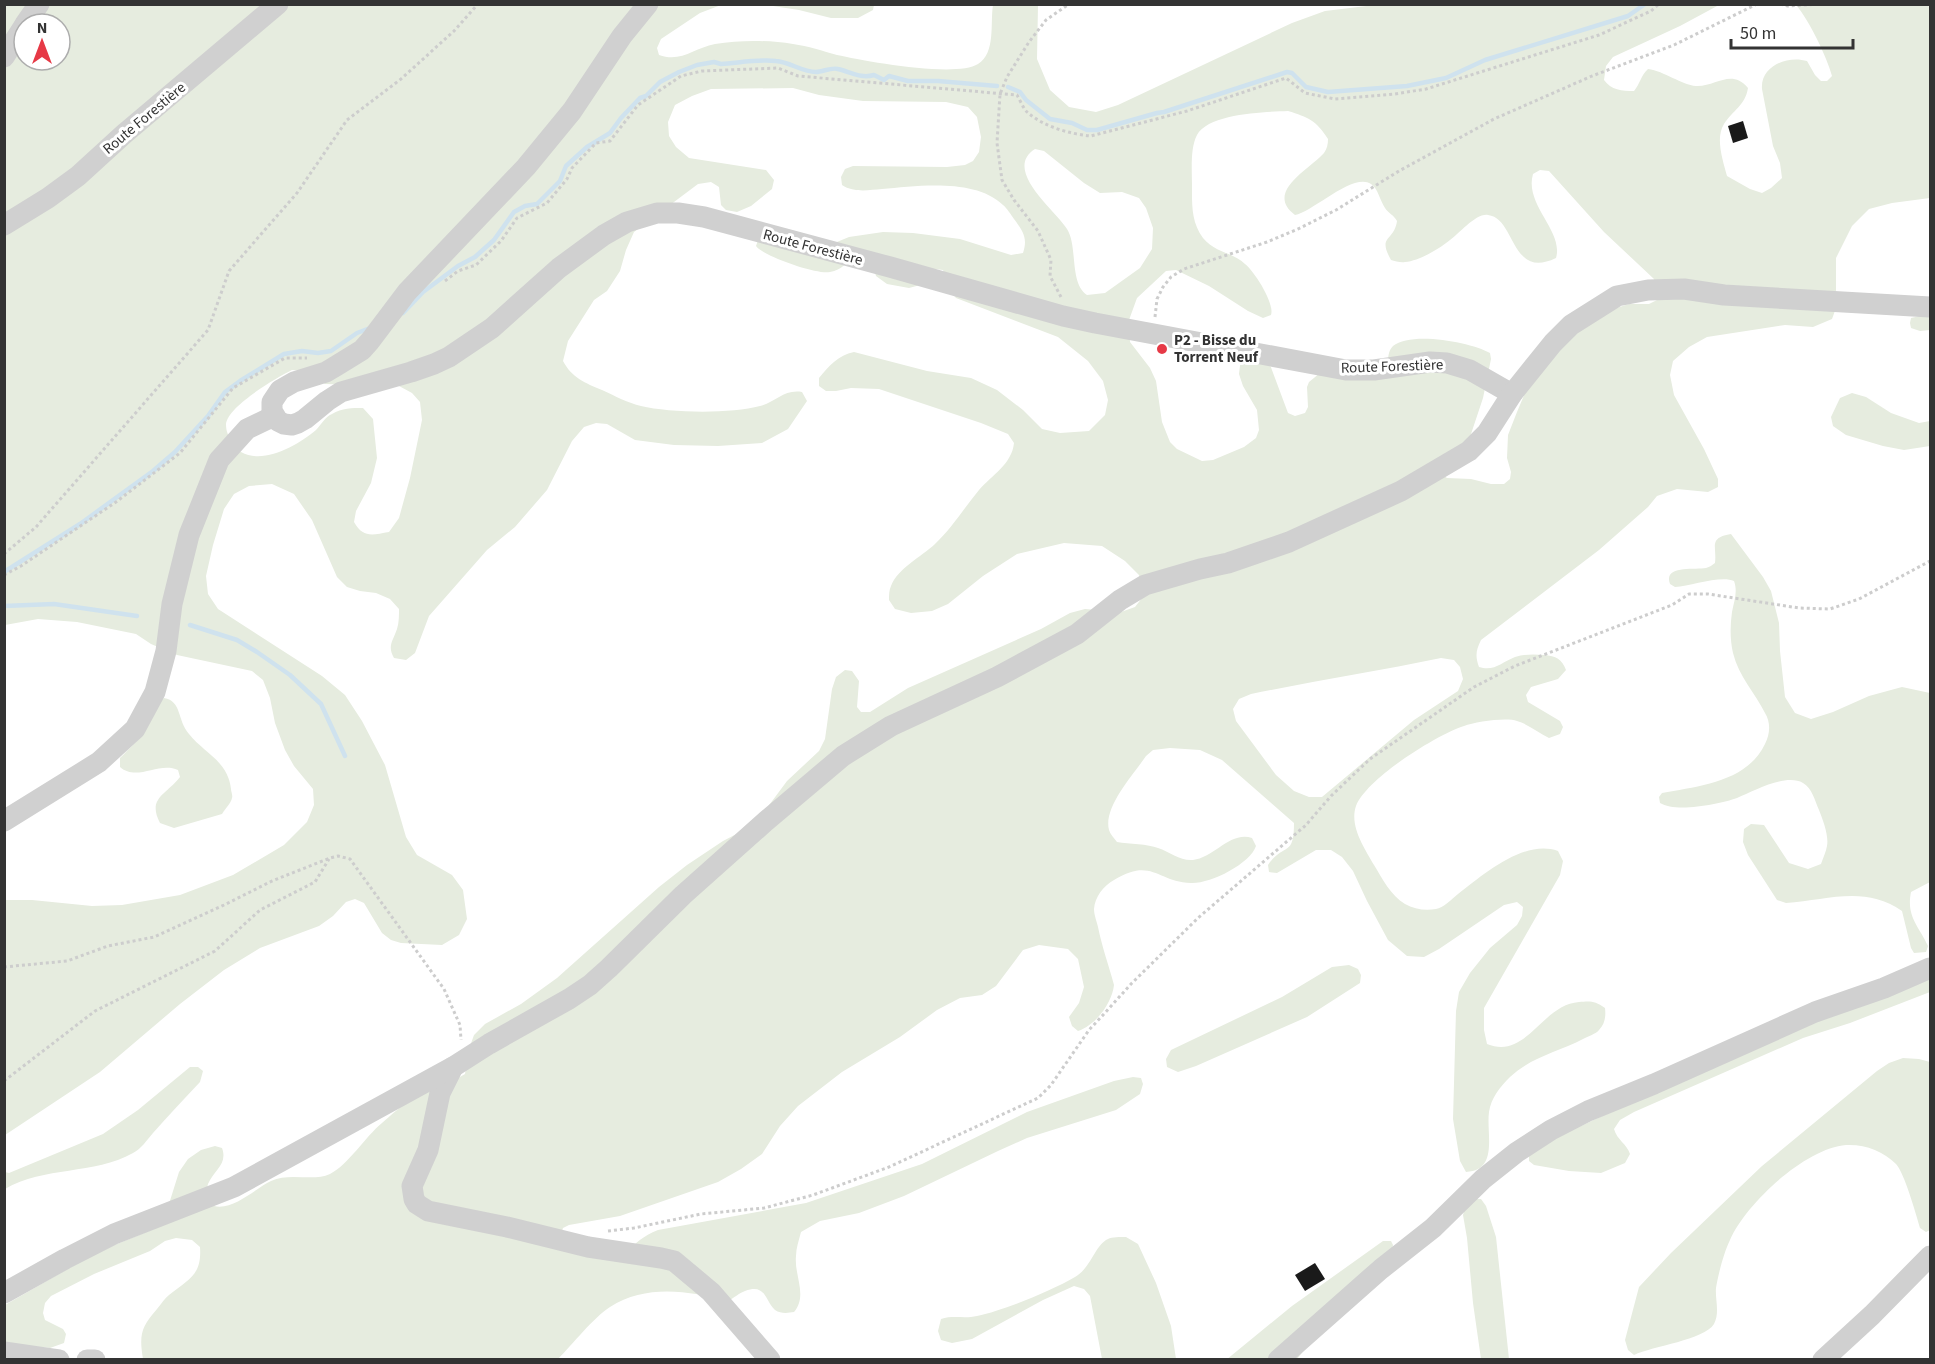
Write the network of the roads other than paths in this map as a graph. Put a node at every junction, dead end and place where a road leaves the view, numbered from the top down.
1 (278, 4) edge
2 (648, 4) edge
3 (4, 225) edge
4 (1930, 307) edge
5 (1512, 394) junction
6 (274, 416) junction
7 (4, 821) edge
8 (1930, 968) edge
9 (453, 1067) junction
10 (1930, 1256) edge
11 (4, 1293) edge
12 (4, 1352) edge
13 (59, 1359) edge
14 (87, 1359) edge
15 (95, 1359) edge
16 (770, 1359) edge
17 (1278, 1359) edge
18 (1823, 1359) edge

1 - 3 street, Route Forestière
2 - 6 street
4 - 5 street
5 - 6 street, Route Forestière
5 - 9 street
6 - 7 street
8 - 17 street
9 - 11 street
9 - 16 street
10 - 18 street
12 - 13 street
14 - 15 street

